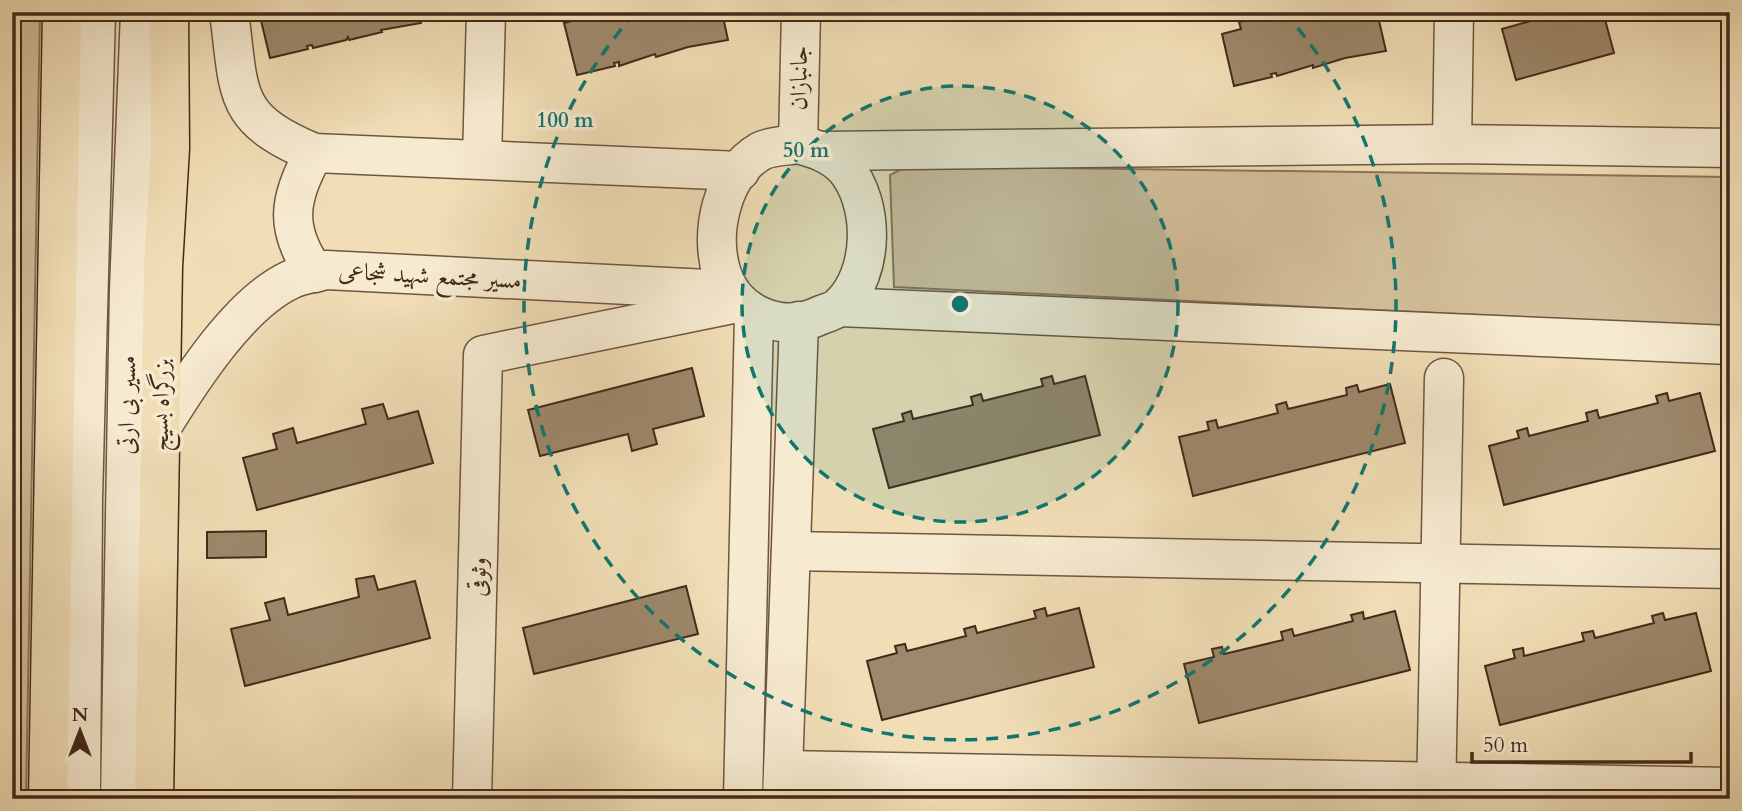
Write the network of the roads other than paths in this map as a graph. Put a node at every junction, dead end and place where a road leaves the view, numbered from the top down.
1 (62, 12) edge
2 (96, 12) edge
3 (140, 12) edge
4 (169, 12) edge
5 (229, 12) edge
6 (486, 12) edge
7 (801, 12) edge
8 (1454, 12) edge
9 (1452, 144) junction
10 (810, 148) junction
11 (1730, 148) edge
12 (314, 153) junction
13 (482, 159) junction
14 (740, 171) junction
15 (315, 273) junction
16 (740, 303) junction
17 (840, 307) junction
18 (799, 321) junction
19 (1730, 345) edge
20 (1444, 378) dead end
21 (161, 428) junction
22 (791, 551) junction
23 (1440, 564) junction
24 (1730, 569) edge
25 (783, 784) edge
26 (1730, 788) edge
27 (1436, 790) edge
28 (48, 799) edge
29 (81, 799) edge
30 (120, 799) edge
31 (154, 799) edge
32 (472, 799) edge
33 (743, 799) edge

1 - 28 highway
2 - 29 street, مسیر بی ارتی
3 - 30 street, مسیر بی ارتی
4 - 21 highway, بزرگراه بسیج
5 - 12 street
6 - 13 street
7 - 10 street, جانبازان
8 - 9 street
9 - 10 street
9 - 11 street
10 - 14 street
10 - 17 street
12 - 13 street
12 - 15 street
13 - 14 street
14 - 16 street
15 - 16 street, مسیر مجتمع شهید شجاعی
15 - 21 street, مسیر مجتمع شهید شجاعی
16 - 18 street
16 - 32 street, وثوقی
16 - 33 street
17 - 18 street
17 - 19 street
18 - 22 street
20 - 23 street
21 - 31 highway, بزرگراه بسیج
22 - 23 street
22 - 25 street
23 - 24 street
23 - 27 street
25 - 27 street
26 - 27 street

